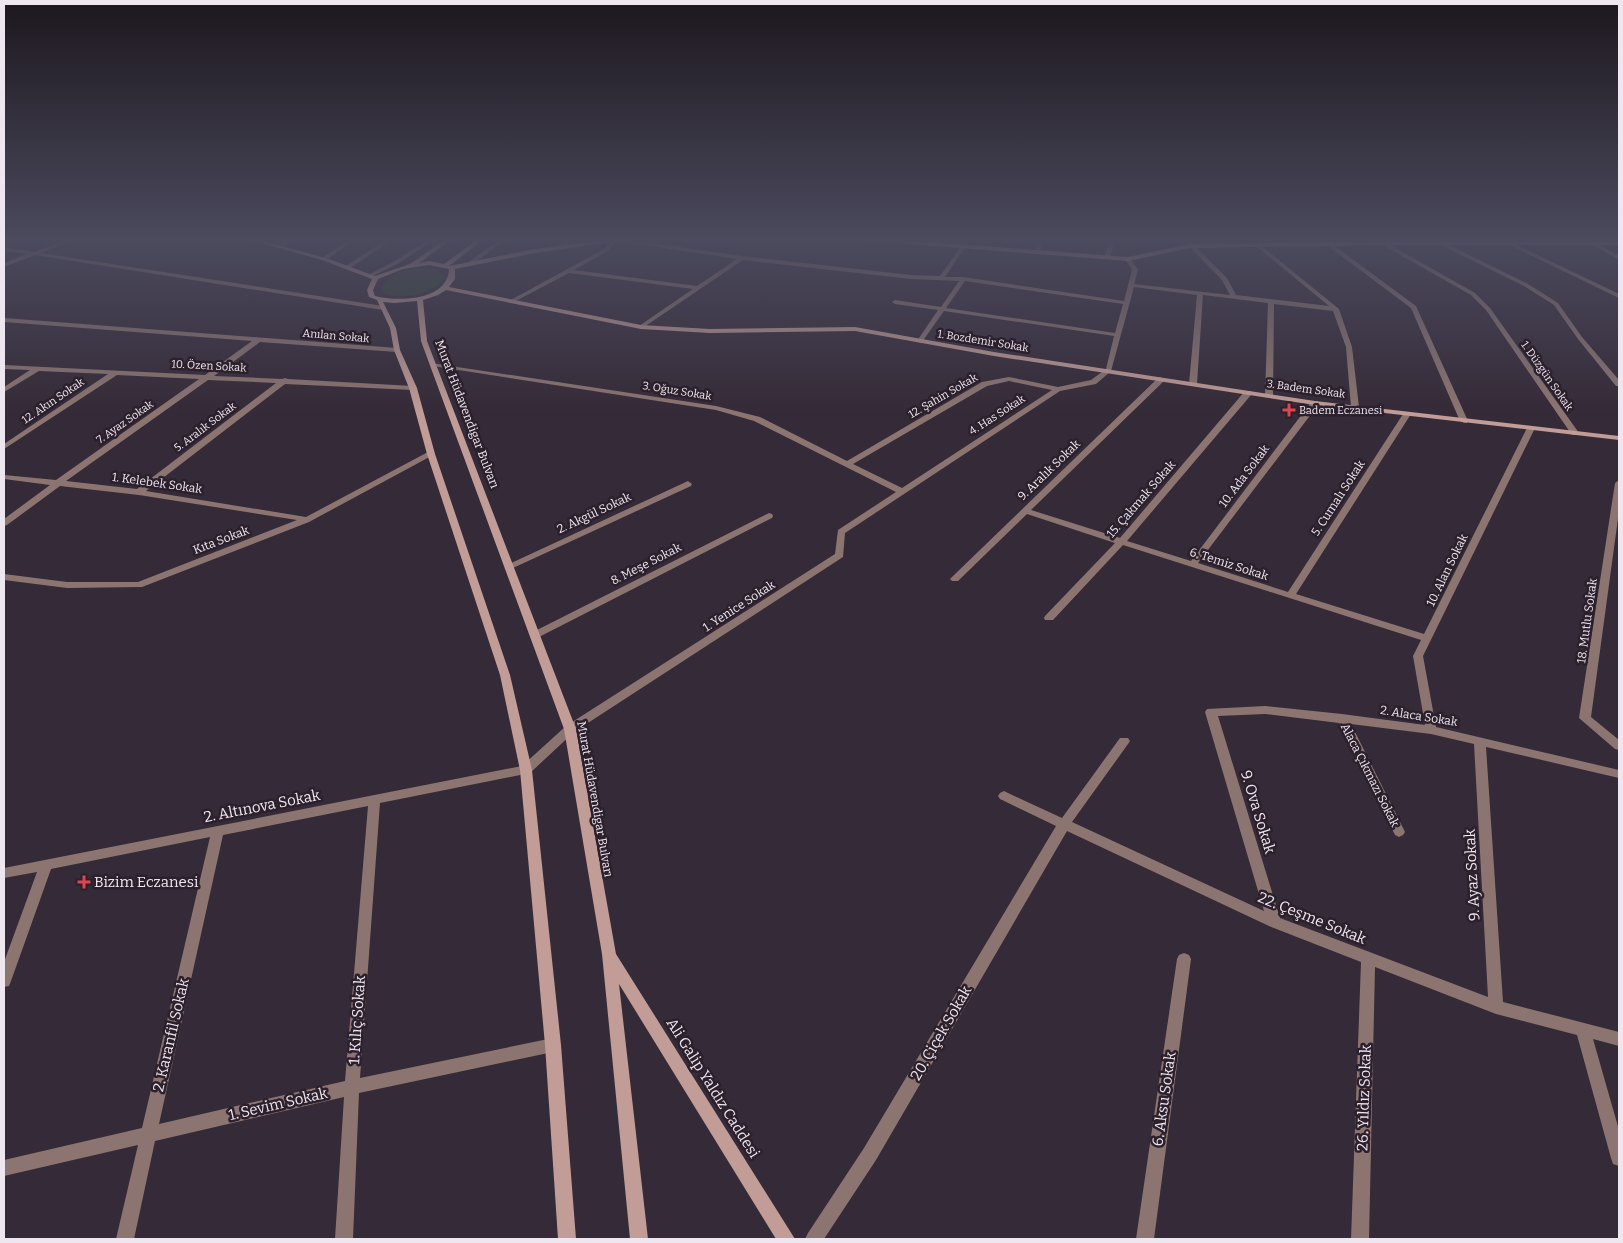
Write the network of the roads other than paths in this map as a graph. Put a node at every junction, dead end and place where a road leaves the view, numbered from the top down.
1 (333, 297) edge
2 (373, 297) edge
3 (487, 297) edge
4 (520, 297) edge
5 (686, 297) edge
6 (950, 297) edge
7 (1085, 297) edge
8 (1128, 297) edge
9 (1200, 297) edge
10 (1234, 297) edge
11 (1321, 297) edge
12 (1400, 297) edge
13 (1476, 297) edge
14 (1545, 297) edge
15 (420, 298) joint
16 (1271, 301) junction
17 (510, 302) junction
18 (895, 302) dead end
19 (1126, 303) junction
20 (382, 304) junction
21 (942, 308) junction
22 (1336, 309) junction
23 (4, 320) edge
24 (12, 322) junction
25 (641, 327) junction
26 (4, 328) edge
27 (1118, 335) junction
28 (259, 340) junction
29 (920, 341) junction
30 (397, 350) junction
31 (433, 364) junction
32 (4, 367) edge
33 (37, 369) junction
34 (1109, 370) junction
35 (115, 373) junction
36 (209, 377) junction
37 (1162, 379) junction
38 (285, 380) junction
39 (1193, 384) junction
40 (1619, 384) edge
41 (413, 388) junction
42 (1058, 389) junction
43 (4, 390) edge
44 (1248, 393) junction
45 (1269, 396) junction
46 (1316, 403) junction
47 (1355, 407) junction
48 (1407, 414) junction
49 (1464, 420) junction
50 (1531, 428) junction
51 (1575, 433) junction
52 (1619, 438) edge
53 (4, 447) edge
54 (431, 454) junction
55 (847, 464) junction
56 (4, 477) edge
57 (57, 483) junction
58 (1619, 483) edge
59 (688, 484) dead end
60 (901, 491) junction
61 (139, 492) junction
62 (1025, 511) junction
63 (769, 516) dead end
64 (306, 520) junction
65 (4, 523) edge
66 (1122, 541) junction
67 (1192, 565) junction
68 (510, 566) junction
69 (4, 577) edge
70 (955, 579) dead end
71 (1290, 596) junction
72 (1049, 618) dead end
73 (535, 635) junction
74 (1426, 639) junction
75 (1211, 712) joint
76 (1342, 718) junction
77 (570, 729) junction
78 (1431, 730) junction
79 (1124, 740) dead end
80 (1480, 742) junction
81 (1619, 746) edge
82 (526, 770) junction
83 (1619, 774) edge
84 (1004, 796) dead end
85 (374, 801) junction
86 (1064, 824) junction
87 (218, 831) junction
88 (1399, 832) dead end
89 (46, 865) junction
90 (4, 873) edge
91 (1274, 922) junction
92 (609, 954) junction
93 (1368, 958) junction
94 (1184, 959) dead end
95 (4, 981) edge
96 (1496, 1006) junction
97 (1583, 1029) junction
98 (1619, 1039) edge
99 (553, 1045) junction
100 (352, 1087) junction
101 (148, 1134) junction
102 (1619, 1158) edge
103 (4, 1168) edge
104 (125, 1239) edge
105 (344, 1239) edge
106 (567, 1239) edge
107 (639, 1239) edge
108 (786, 1239) edge
109 (814, 1239) edge
110 (1145, 1239) edge
111 (1360, 1239) edge

1 - 20 street
2 - 20 main road
3 - 17 main road, 1. Bozdemir Sokak
4 - 17 street
5 - 25 street
6 - 21 street
7 - 19 street
8 - 19 street
9 - 39 street
10 - 16 street
11 - 22 street
12 - 49 street
13 - 51 street, 1. Düzgün Sokak
14 - 40 street
15 - 20 main road
15 - 31 main road, Murat Hüdavendigar Bulvarı
16 - 22 street
16 - 45 street
17 - 25 main road, 1. Bozdemir Sokak
18 - 21 street
19 - 27 street
20 - 30 main road
21 - 27 street
21 - 29 street
22 - 47 street
23 - 24 street, Anılan Sokak
24 - 26 street
24 - 28 street, Anılan Sokak
25 - 29 main road, 1. Bozdemir Sokak
27 - 34 street
28 - 30 street, Anılan Sokak
28 - 36 street, 7. Ayaz Sokak
29 - 34 main road, 1. Bozdemir Sokak
30 - 41 main road
31 - 55 street, 3. Oğuz Sokak
31 - 68 main road, Murat Hüdavendigar Bulvarı
32 - 33 street, 10. Özen Sokak
33 - 35 street, 10. Özen Sokak
33 - 43 street
34 - 37 main road, 3. Badem Sokak
34 - 42 street, 4. Has Sokak
35 - 36 street, 10. Özen Sokak
35 - 53 street, 12. Akın Sokak
36 - 38 street, 10. Özen Sokak
36 - 57 street, 7. Ayaz Sokak
37 - 39 main road, 3. Badem Sokak
37 - 62 street, 9. Aralık Sokak
38 - 41 street, 10. Özen Sokak
38 - 61 street, 5. Aralık Sokak
39 - 44 main road, 3. Badem Sokak
41 - 54 main road
42 - 55 street, 12. Şahin Sokak
42 - 60 street, 4. Has Sokak
44 - 45 main road, 3. Badem Sokak
44 - 66 street, 15. Çakmak Sokak
45 - 46 main road, 3. Badem Sokak
46 - 47 main road, 3. Badem Sokak
46 - 67 street, 10. Ada Sokak
47 - 48 main road, 3. Badem Sokak
48 - 49 main road, 3. Badem Sokak
48 - 71 street, 5. Cumalı Sokak
49 - 50 main road, 3. Badem Sokak
50 - 51 main road, 3. Badem Sokak
50 - 74 street, 10. Alan Sokak
51 - 52 main road, 3. Badem Sokak
54 - 64 street, Kıta Sokak
54 - 82 main road
55 - 60 street, 3. Oğuz Sokak
56 - 57 street, 1. Kelebek Sokak
57 - 61 street, 1. Kelebek Sokak
57 - 65 street, 7. Ayaz Sokak
58 - 81 street, 18. Mutlu Sokak
59 - 68 street, 2. Akgül Sokak
60 - 77 street, 1. Yenice Sokak
61 - 64 street, 1. Kelebek Sokak
62 - 66 street, 6. Temiz Sokak
62 - 70 street, 9. Aralık Sokak
63 - 73 street, 8. Meşe Sokak
64 - 69 street, Kıta Sokak
66 - 67 street, 6. Temiz Sokak
66 - 72 street, 15. Çakmak Sokak
67 - 71 street, 6. Temiz Sokak
68 - 73 main road, Murat Hüdavendigar Bulvarı
71 - 74 street, 6. Temiz Sokak
73 - 77 main road, Murat Hüdavendigar Bulvarı
74 - 78 street, 10. Alan Sokak
75 - 76 street, 2. Alaca Sokak
75 - 91 street, 9. Ova Sokak
76 - 78 street, 2. Alaca Sokak
76 - 88 street, Alaca Çıkmazı Sokak
77 - 82 street
77 - 92 main road, Murat Hüdavendigar Bulvarı
78 - 80 street, 2. Alaca Sokak
79 - 86 street, 20. Çiçek Sokak
80 - 83 street, 2. Alaca Sokak
80 - 96 street, 9. Ayaz Sokak
82 - 85 street, 2. Altınova Sokak
82 - 99 main road
84 - 86 street, 22. Çeşme Sokak
85 - 87 street, 2. Altınova Sokak
85 - 100 street, 1. Kılıç Sokak
86 - 91 street, 22. Çeşme Sokak
86 - 109 street, 20. Çiçek Sokak
87 - 89 street, 2. Altınova Sokak
87 - 101 street, 2. Karanfil Sokak
89 - 90 street, 2. Altınova Sokak
89 - 95 street
91 - 93 street, 22. Çeşme Sokak
92 - 107 main road, Murat Hüdavendigar Bulvarı
92 - 108 main road, Ali Galip Yaldız Caddesi
93 - 96 street, 22. Çeşme Sokak
93 - 111 street, 26. Yıldız Sokak
94 - 110 street, 6. Aksu Sokak
96 - 97 street, 22. Çeşme Sokak
97 - 98 street, 22. Çeşme Sokak
97 - 102 street
99 - 100 street, 1. Sevim Sokak
99 - 106 main road
100 - 101 street, 1. Sevim Sokak
100 - 105 street, 1. Kılıç Sokak
101 - 103 street, 1. Sevim Sokak
101 - 104 street, 2. Karanfil Sokak

